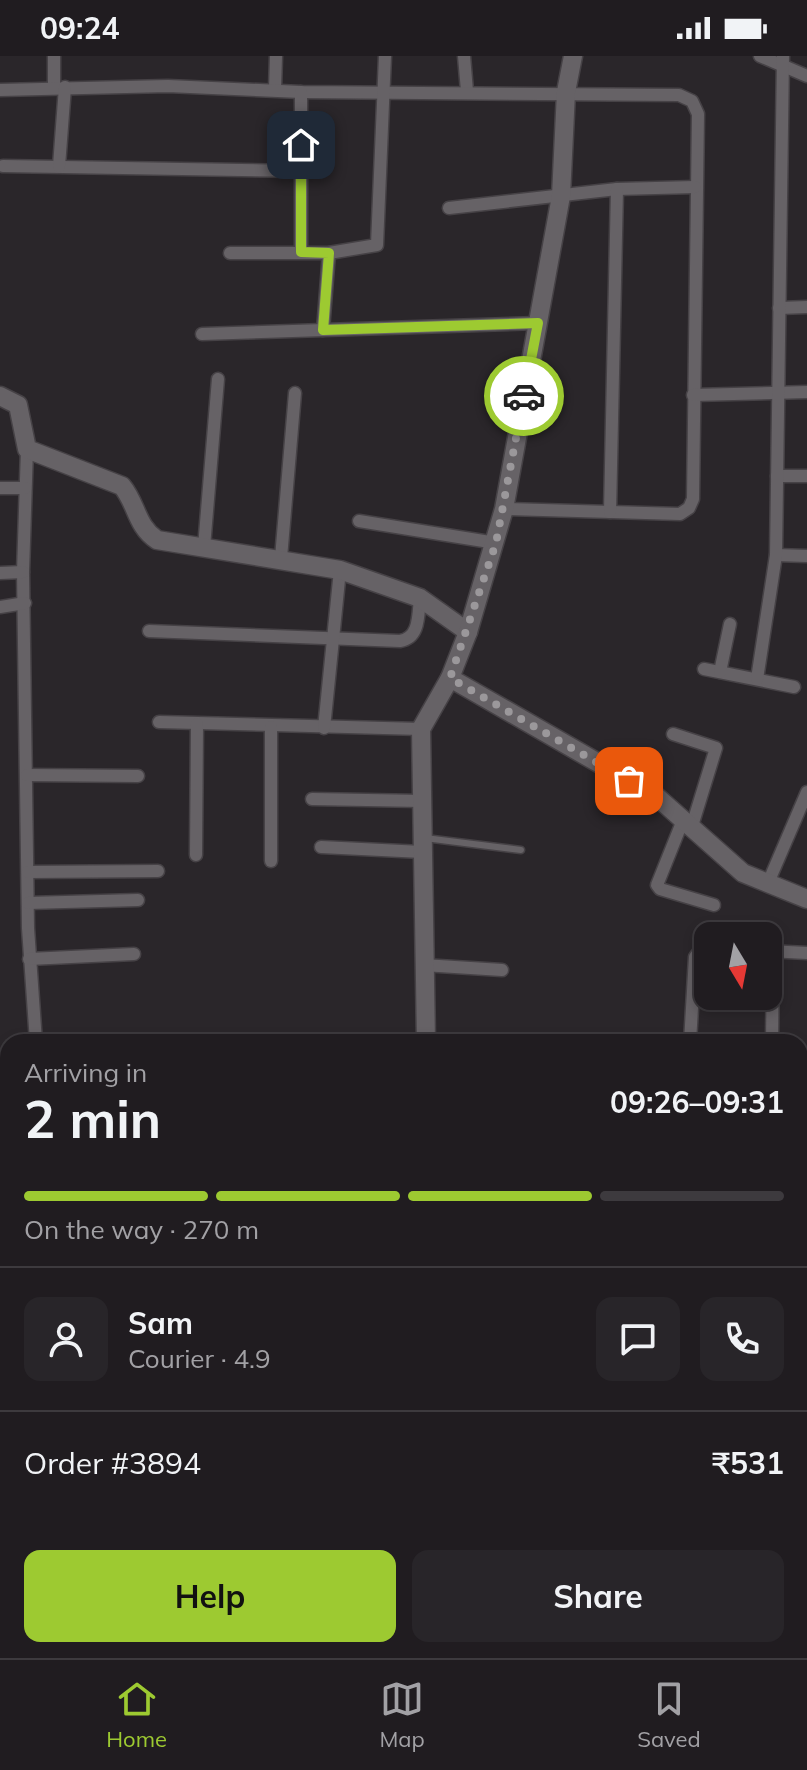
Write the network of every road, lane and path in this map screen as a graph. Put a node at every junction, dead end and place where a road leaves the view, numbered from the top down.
1 (54, 56) edge
2 (276, 56) edge
3 (385, 56) edge
4 (464, 56) edge
5 (573, 56) edge
6 (760, 56) edge
7 (783, 62) edge
8 (807, 76) edge
9 (59, 88) junction
10 (275, 89) junction
11 (0, 90) edge
12 (383, 91) junction
13 (467, 91) junction
14 (301, 92) junction
15 (566, 92) junction
16 (3, 166) dead end
17 (59, 166) junction
18 (301, 171) junction
19 (695, 187) junction
20 (617, 189) junction
21 (561, 196) junction
22 (449, 208) dead end
23 (301, 252) junction
24 (230, 253) dead end
25 (329, 253) junction
26 (807, 307) edge
27 (779, 308) junction
28 (538, 323) junction
29 (323, 330) junction
30 (202, 334) dead end
31 (218, 379) dead end
32 (807, 392) edge
33 (295, 393) dead end
34 (779, 393) junction
35 (693, 395) junction
36 (0, 396) edge
37 (27, 449) junction
38 (777, 476) junction
39 (807, 476) edge
40 (0, 488) edge
41 (25, 488) junction
42 (504, 509) junction
43 (610, 512) junction
44 (359, 521) dead end
45 (496, 543) junction
46 (204, 547) junction
47 (776, 555) junction
48 (807, 556) edge
49 (281, 558) junction
50 (340, 570) junction
51 (23, 572) junction
52 (0, 573) edge
53 (420, 598) junction
54 (25, 603) junction
55 (0, 607) edge
56 (730, 624) dead end
57 (149, 631) dead end
58 (468, 632) junction
59 (333, 639) junction
60 (704, 669) dead end
61 (720, 672) junction
62 (450, 678) junction
63 (757, 679) junction
64 (794, 687) dead end
65 (159, 722) dead end
66 (197, 724) junction
67 (271, 727) junction
68 (324, 728) junction
69 (421, 729) junction
70 (673, 734) dead end
71 (27, 775) junction
72 (138, 776) dead end
73 (807, 792) edge
74 (312, 799) dead end
75 (422, 801) junction
76 (687, 823) junction
77 (422, 845) junction
78 (321, 847) dead end
79 (521, 850) dead end
80 (196, 855) dead end
81 (271, 861) dead end
82 (158, 871) dead end
83 (28, 872) junction
84 (768, 883) junction
85 (807, 899) edge
86 (138, 900) dead end
87 (28, 903) junction
88 (714, 905) dead end
89 (782, 952) edge
90 (807, 953) edge
91 (134, 954) dead end
92 (29, 959) junction
93 (423, 965) junction
94 (502, 970) dead end
95 (694, 974) edge
96 (771, 1010) edge
97 (35, 1034) edge
98 (426, 1034) edge
99 (690, 1034) edge
100 (772, 1034) edge

1 - 9 street
2 - 10 street
3 - 12 street
4 - 13 street
5 - 15 street
6 - 7 street
7 - 8 street
7 - 27 street
9 - 10 street
9 - 11 street
9 - 17 street
10 - 14 street
12 - 13 street
12 - 14 street
12 - 25 street
13 - 15 street
14 - 18 street
15 - 19 street
15 - 21 street
16 - 17 street
17 - 18 street
18 - 23 street
19 - 20 street
19 - 35 street
20 - 21 street
20 - 43 street
21 - 22 street
21 - 28 street
23 - 24 street
23 - 25 street
25 - 29 street
26 - 27 street
27 - 34 street
28 - 29 street
28 - 42 street
29 - 30 street
31 - 46 street
32 - 34 street
33 - 49 street
34 - 35 street
34 - 38 street
35 - 43 street
36 - 37 street
37 - 41 street
37 - 46 street
38 - 39 street
38 - 47 street
40 - 41 street
41 - 51 street
42 - 43 street
42 - 45 street
44 - 45 street
45 - 58 street
46 - 49 street
47 - 48 street
47 - 63 street
49 - 50 street
50 - 53 street
50 - 59 street
51 - 52 street
51 - 54 street
53 - 58 street
53 - 59 street
54 - 55 street
54 - 71 street
56 - 61 street
57 - 59 street
58 - 62 street
59 - 68 street
60 - 61 street
61 - 63 street
62 - 69 street
62 - 76 street
63 - 64 street
65 - 66 street
66 - 67 street
66 - 80 street
67 - 68 street
67 - 81 street
68 - 69 street
69 - 75 street
70 - 76 street
71 - 72 street
71 - 83 street
73 - 84 street
74 - 75 street
75 - 77 street
76 - 84 street
76 - 88 street
77 - 78 street
77 - 79 lane
77 - 93 street
82 - 83 street
83 - 87 street
84 - 85 street
86 - 87 street
87 - 92 street
89 - 90 street
91 - 92 street
92 - 97 street
93 - 94 street
93 - 98 street
95 - 99 street
96 - 100 street

